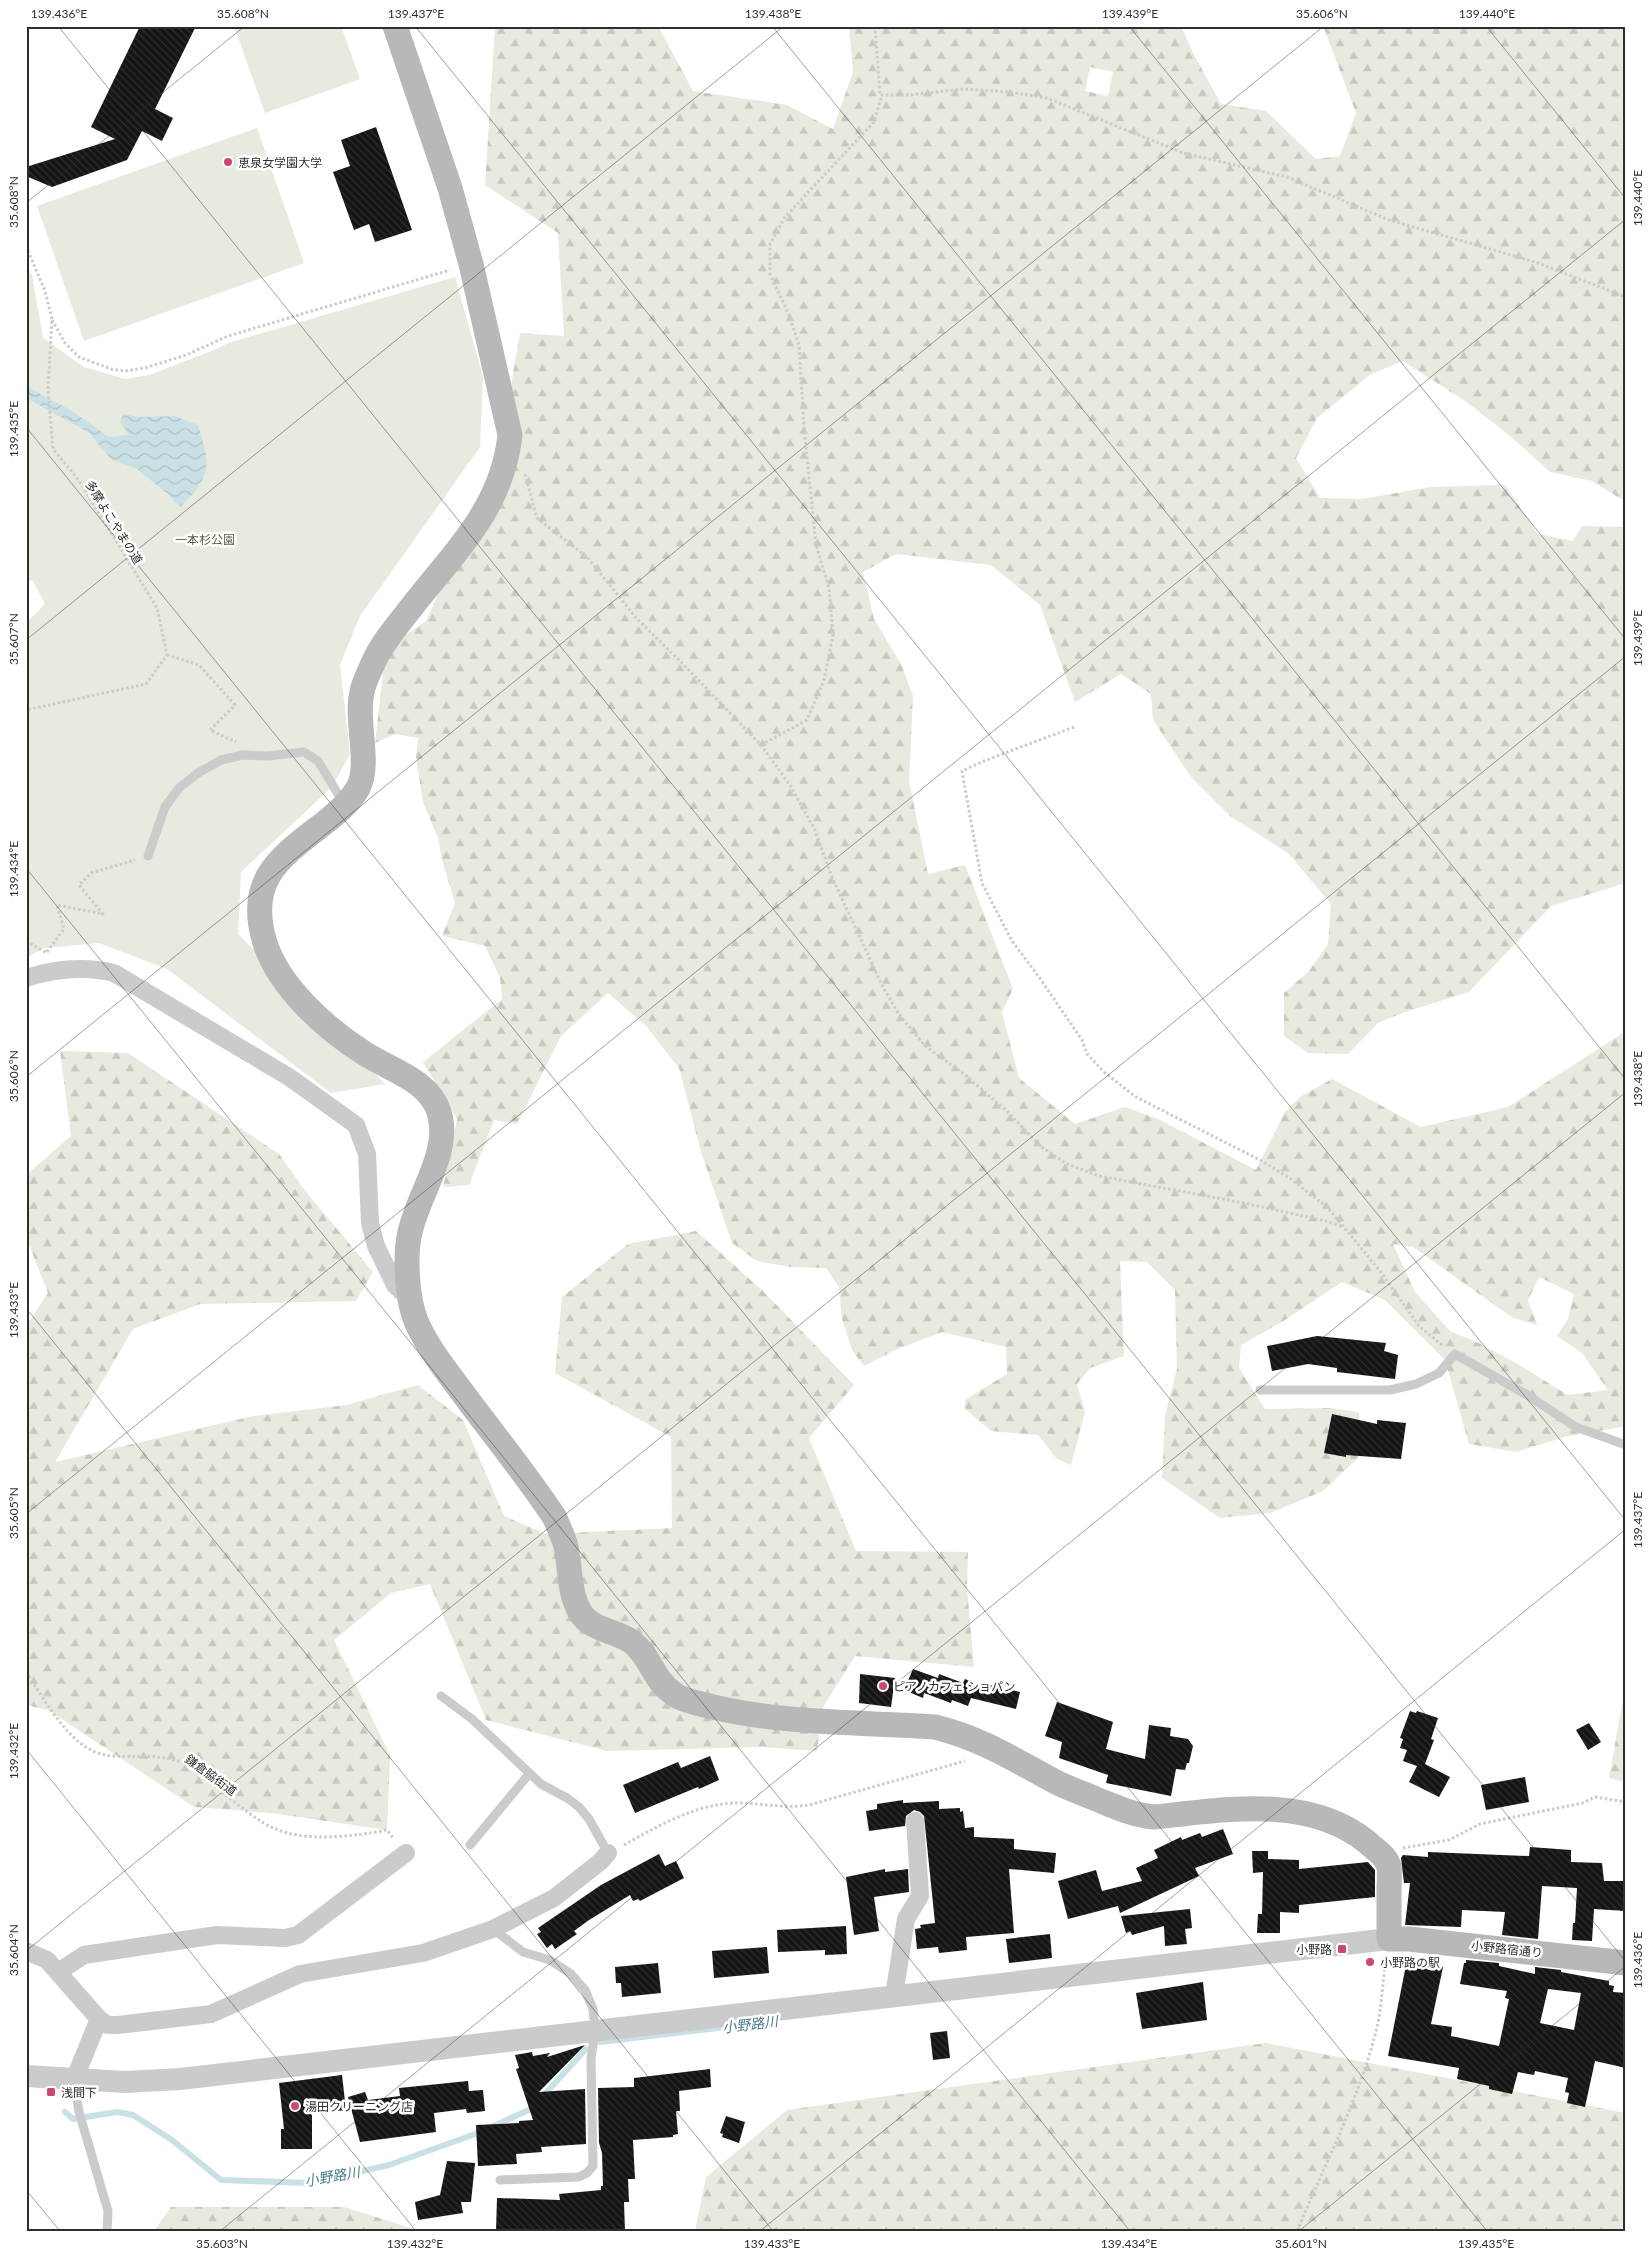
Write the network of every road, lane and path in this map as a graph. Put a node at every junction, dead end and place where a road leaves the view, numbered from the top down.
1 (395, 26) edge
2 (874, 26) edge
3 (882, 95) junction
4 (26, 246) edge
5 (471, 264) junction
6 (1626, 298) edge
7 (52, 319) junction
8 (523, 465) dead end
9 (167, 655) junction
10 (26, 710) edge
11 (1074, 727) dead end
12 (761, 745) junction
13 (268, 756) junction
14 (345, 806) junction
15 (148, 856) joint
16 (46, 952) dead end
17 (26, 978) edge
18 (1343, 1227) junction
19 (411, 1300) junction
20 (1455, 1354) junction
21 (1260, 1390) dead end
22 (1626, 1444) edge
23 (26, 1672) edge
24 (440, 1696) dead end
25 (970, 1762) dead end
26 (529, 1774) junction
27 (1626, 1802) edge
28 (915, 1821) dead end
29 (470, 1845) dead end
30 (406, 1852) joint
31 (608, 1853) junction
32 (1384, 1856) junction
33 (493, 1929) junction
34 (1389, 1939) junction
35 (26, 1951) edge
36 (1626, 1963) edge
37 (58, 1972) junction
38 (894, 1996) junction
39 (99, 2018) junction
40 (595, 2031) junction
41 (26, 2076) edge
42 (74, 2080) junction
43 (500, 2180) dead end
44 (107, 2231) edge
45 (1297, 2231) edge

1 - 5 main road
2 - 3 path
3 - 6 path
3 - 12 path
4 - 7 path, 多摩よこやまの道
5 - 7 path
5 - 14 main road
7 - 9 path, 多摩よこやまの道
8 - 12 path
9 - 10 path
9 - 13 path
11 - 18 path
12 - 18 path
13 - 14 lane
13 - 15 lane
14 - 19 main road
15 - 16 path
17 - 19 street
18 - 20 path
19 - 32 main road
20 - 21 lane
20 - 22 lane
23 - 30 path, 鎌倉脇街道
24 - 26 lane
25 - 31 path
26 - 29 lane
26 - 31 lane
27 - 32 path
28 - 38 street
30 - 37 street
31 - 33 street
32 - 34 main road
33 - 39 street
33 - 40 lane
34 - 36 main road, 小野路宿通り
34 - 38 street
34 - 45 path
35 - 37 street
37 - 39 street
38 - 40 street
39 - 42 street
40 - 42 street
40 - 43 lane
41 - 42 street
42 - 44 lane

